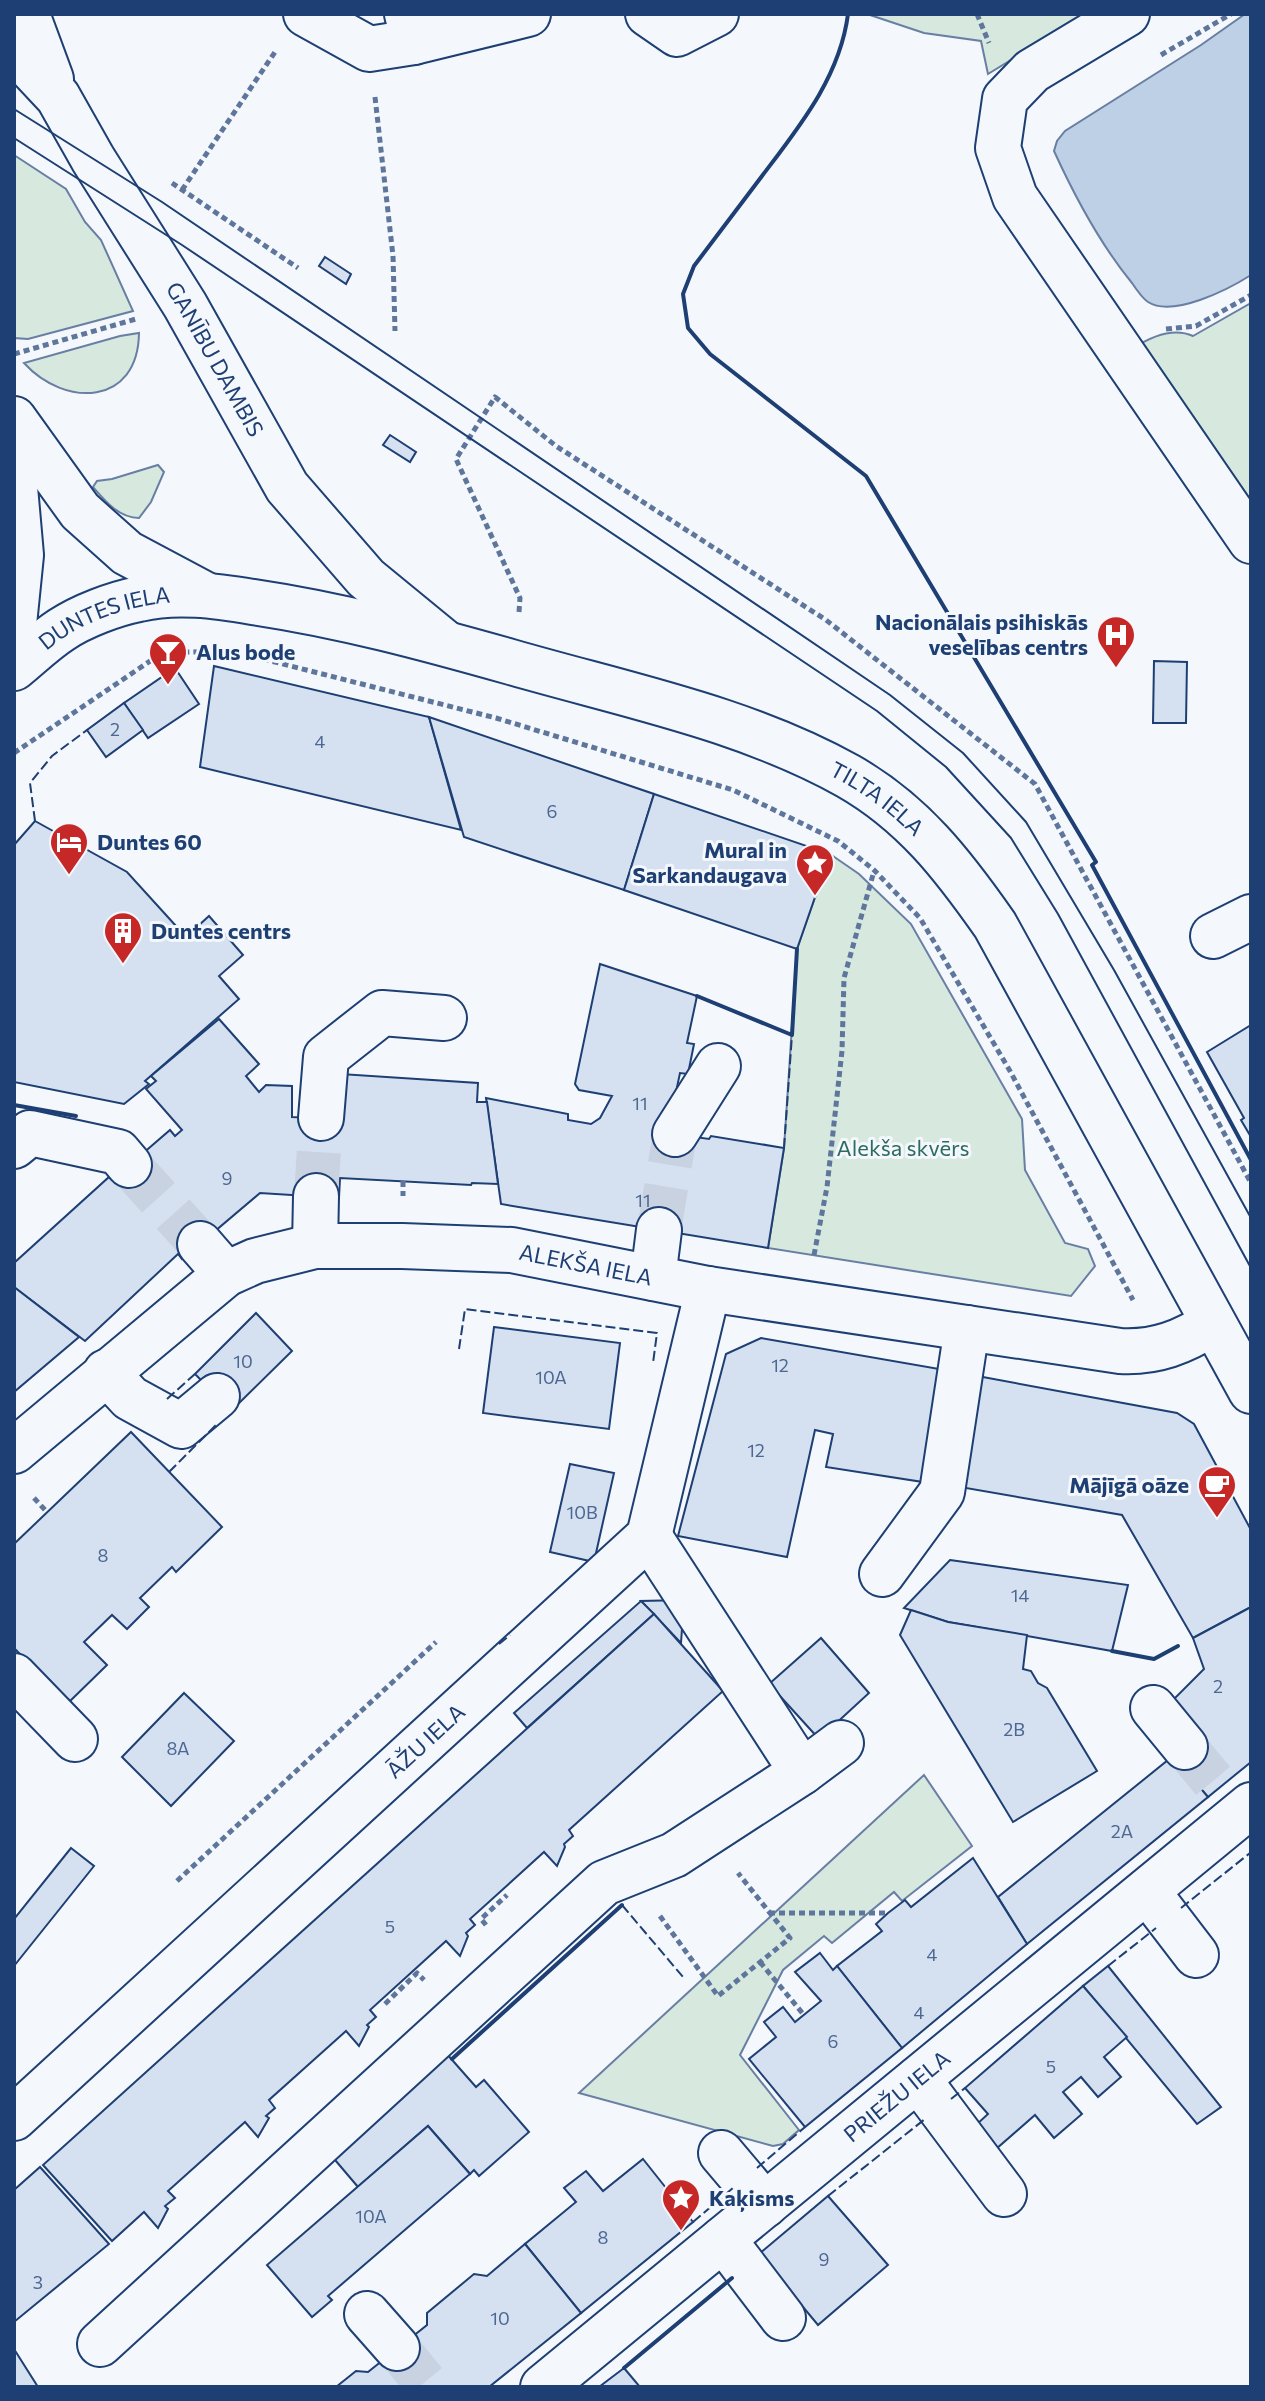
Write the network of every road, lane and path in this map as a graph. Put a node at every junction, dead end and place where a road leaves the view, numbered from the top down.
1 (27, 14) edge
2 (648, 14) edge
3 (716, 14) edge
4 (1127, 14) edge
5 (1231, 14) edge
6 (516, 18) edge
7 (295, 27) edge
8 (411, 28) edge
9 (369, 49) junction
10 (14, 50) edge
11 (1152, 60) dead end
12 (58, 97) junction
13 (169, 182) dead end
14 (182, 190) junction
15 (298, 268) dead end
16 (1251, 295) edge
17 (185, 305) junction
18 (395, 331) dead end
19 (1120, 350) junction
20 (14, 354) edge
21 (14, 419) edge
22 (14, 476) edge
23 (1251, 541) edge
24 (206, 595) junction
25 (14, 624) edge
26 (444, 642) junction
27 (231, 651) dead end
28 (260, 658) dead end
29 (511, 662) junction
30 (14, 668) edge
31 (496, 718) junction
32 (14, 753) edge
33 (874, 870) junction
34 (444, 1018) dead end
35 (718, 1066) dead end
36 (321, 1118) tunnel mouth
37 (675, 1134) tunnel mouth
38 (14, 1146) edge
39 (129, 1165) tunnel mouth
40 (1251, 1183) edge
41 (316, 1196) tunnel mouth
42 (659, 1230) tunnel mouth
43 (315, 1246) junction
44 (653, 1278) junction
45 (708, 1289) junction
46 (804, 1304) junction
47 (1213, 1323) junction
48 (967, 1328) junction
49 (1161, 1349) junction
50 (106, 1372) junction
51 (1251, 1391) edge
52 (217, 1396) dead end
53 (14, 1451) edge
54 (39, 1503) dead end
55 (47, 1512) dead end
56 (649, 1536) junction
57 (882, 1574) dead end
58 (436, 1642) dead end
59 (14, 1676) edge
60 (1153, 1708) dead end
61 (75, 1739) dead end
62 (841, 1743) dead end
63 (1185, 1747) tunnel mouth
64 (802, 1772) junction
65 (1240, 1810) edge
66 (707, 1833) junction
67 (629, 1873) junction
68 (177, 1881) dead end
69 (1147, 1891) junction
70 (507, 1895) dead end
71 (769, 1913) junction
72 (888, 1913) dead end
73 (487, 1914) dead end
74 (1196, 1955) dead end
75 (760, 1962) junction
76 (408, 1982) dead end
77 (385, 2004) dead end
78 (804, 2015) dead end
79 (918, 2079) junction
80 (14, 2118) edge
81 (721, 2153) dead end
82 (1004, 2194) dead end
83 (765, 2205) junction
84 (723, 2239) junction
85 (367, 2314) dead end
86 (783, 2318) dead end
87 (100, 2344) dead end
88 (397, 2348) tunnel mouth
89 (543, 2387) edge

1 - 12 street
2 - 3 street
4 - 19 street
5 - 11 path
6 - 8 street
7 - 9 street
7 - 14 path
8 - 9 street
9 - 18 path
10 - 12 street, GANĪBU DAMBIS
12 - 17 street, GANĪBU DAMBIS
13 - 14 path
14 - 15 path
16 - 19 path
17 - 20 path
17 - 26 street, GANĪBU DAMBIS
19 - 23 street
21 - 24 street
22 - 25 street
24 - 26 street, TILTA IELA
24 - 30 street, DUNTES IELA
26 - 29 street, TILTA IELA
27 - 32 path
28 - 31 path
29 - 31 path
29 - 40 path
29 - 47 street, TILTA IELA
31 - 33 path
33 - 46 path
33 - 49 path
34 - 36 street
35 - 37 street
38 - 39 street
41 - 43 street
42 - 44 street
43 - 44 street, ALEKŠA IELA
43 - 50 street, ALEKŠA IELA
44 - 45 street, ALEKŠA IELA
45 - 46 street, ALEKŠA IELA
45 - 56 street
46 - 48 street, ALEKŠA IELA
47 - 49 street, ALEKŠA IELA
47 - 51 street, TILTA IELA
48 - 49 street, ALEKŠA IELA
48 - 57 street
50 - 52 street
50 - 53 street, ALEKŠA IELA
54 - 55 path
56 - 64 street
56 - 80 street, ĀŽU IELA
58 - 68 path
59 - 61 street
60 - 63 street
62 - 64 street
64 - 66 street
65 - 69 street, PRIEŽU IELA
66 - 67 street
66 - 71 path
67 - 75 path
67 - 87 street
69 - 74 street
69 - 79 street, PRIEŽU IELA
70 - 73 path
71 - 72 path
71 - 75 path
75 - 78 path
76 - 77 path
79 - 82 street
79 - 83 street, PRIEŽU IELA
81 - 83 street
83 - 84 street, PRIEŽU IELA
84 - 86 street
84 - 89 street, PRIEŽU IELA
85 - 88 street

